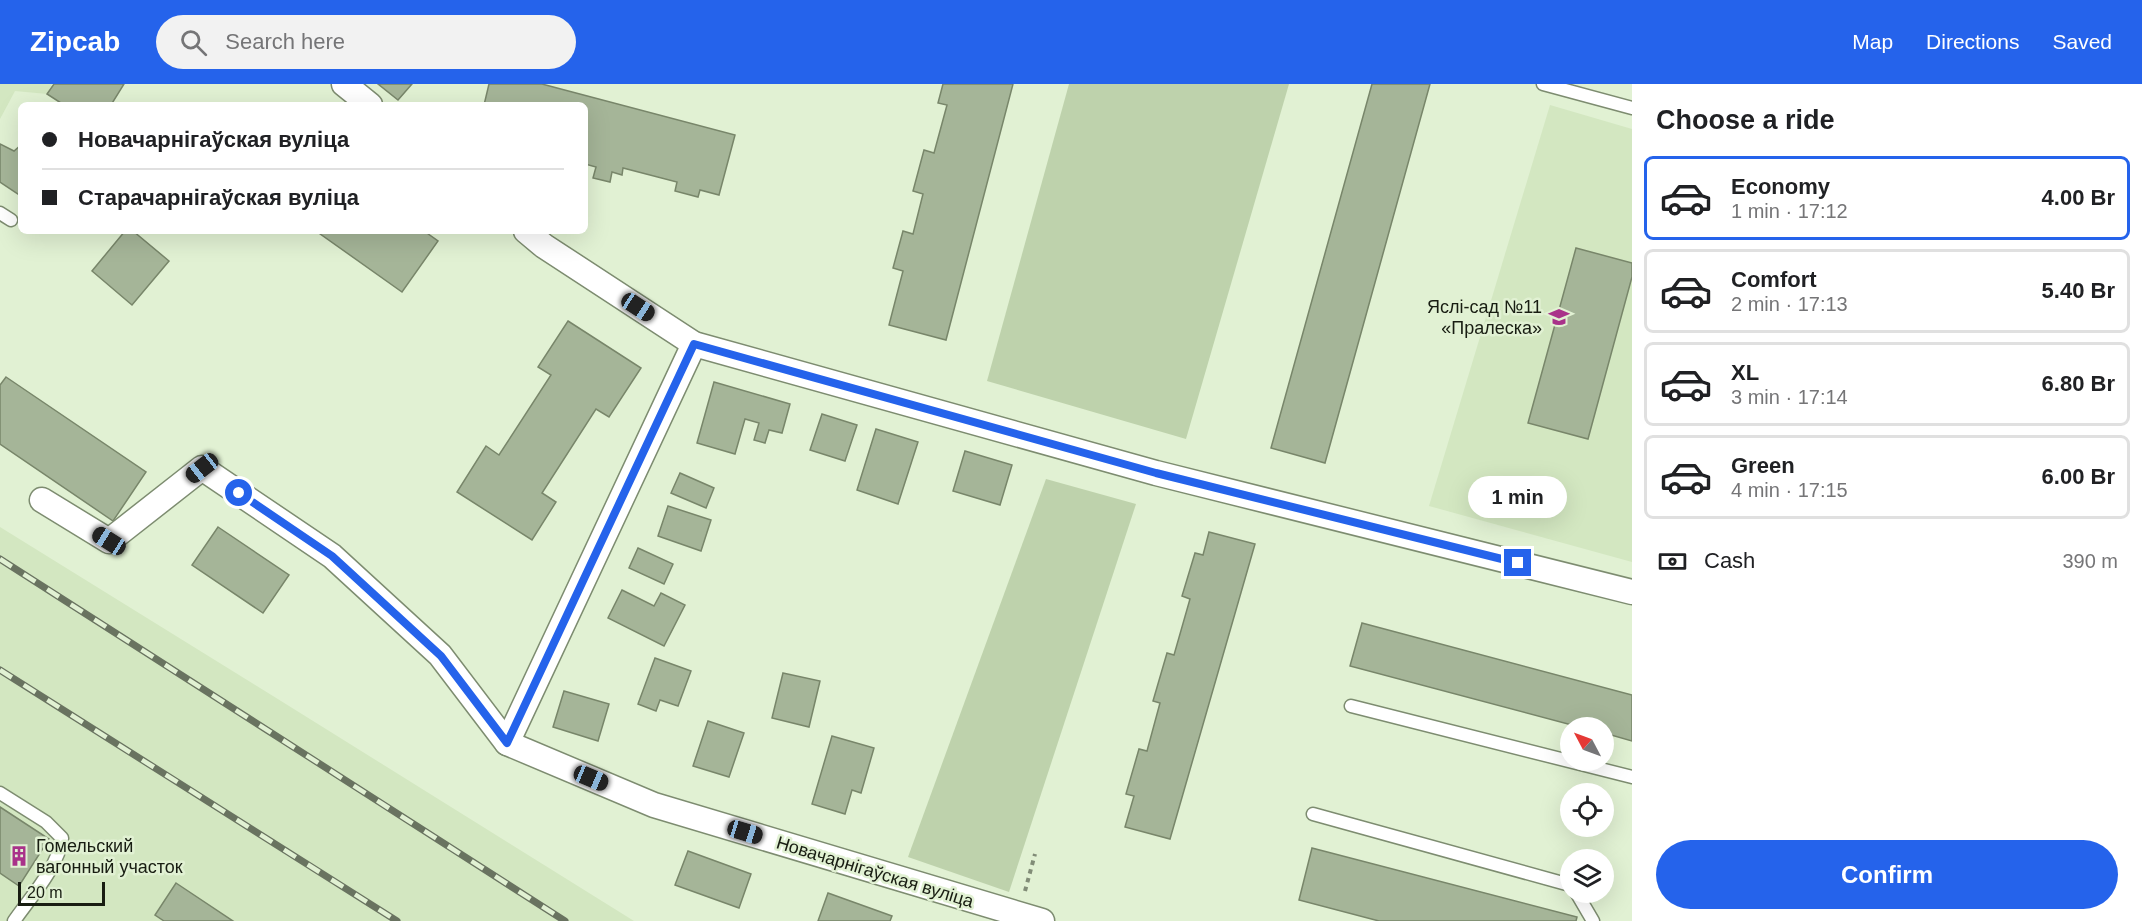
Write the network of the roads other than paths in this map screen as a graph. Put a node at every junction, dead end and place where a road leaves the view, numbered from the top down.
1 (344, 84) edge
2 (1544, 84) edge
3 (366, 102) edge
4 (1632, 108) edge
5 (0, 213) edge
6 (11, 220) dead end
7 (530, 234) edge
8 (694, 344) junction
9 (42, 500) dead end
10 (1632, 592) edge
11 (1351, 706) dead end
12 (507, 743) junction
13 (1632, 777) edge
14 (0, 793) edge
15 (1313, 814) dead end
16 (1560, 882) edge
17 (1582, 903) edge
18 (14, 921) edge
19 (1042, 921) edge
20 (1593, 921) edge

1 - 3 street
2 - 4 lane
5 - 6 lane
7 - 8 street
8 - 10 street
8 - 12 street
9 - 12 street, Новачарнігаўская вуліца
11 - 13 lane
12 - 19 street, Новачарнігаўская вуліца
14 - 18 lane
15 - 16 lane
17 - 20 lane

